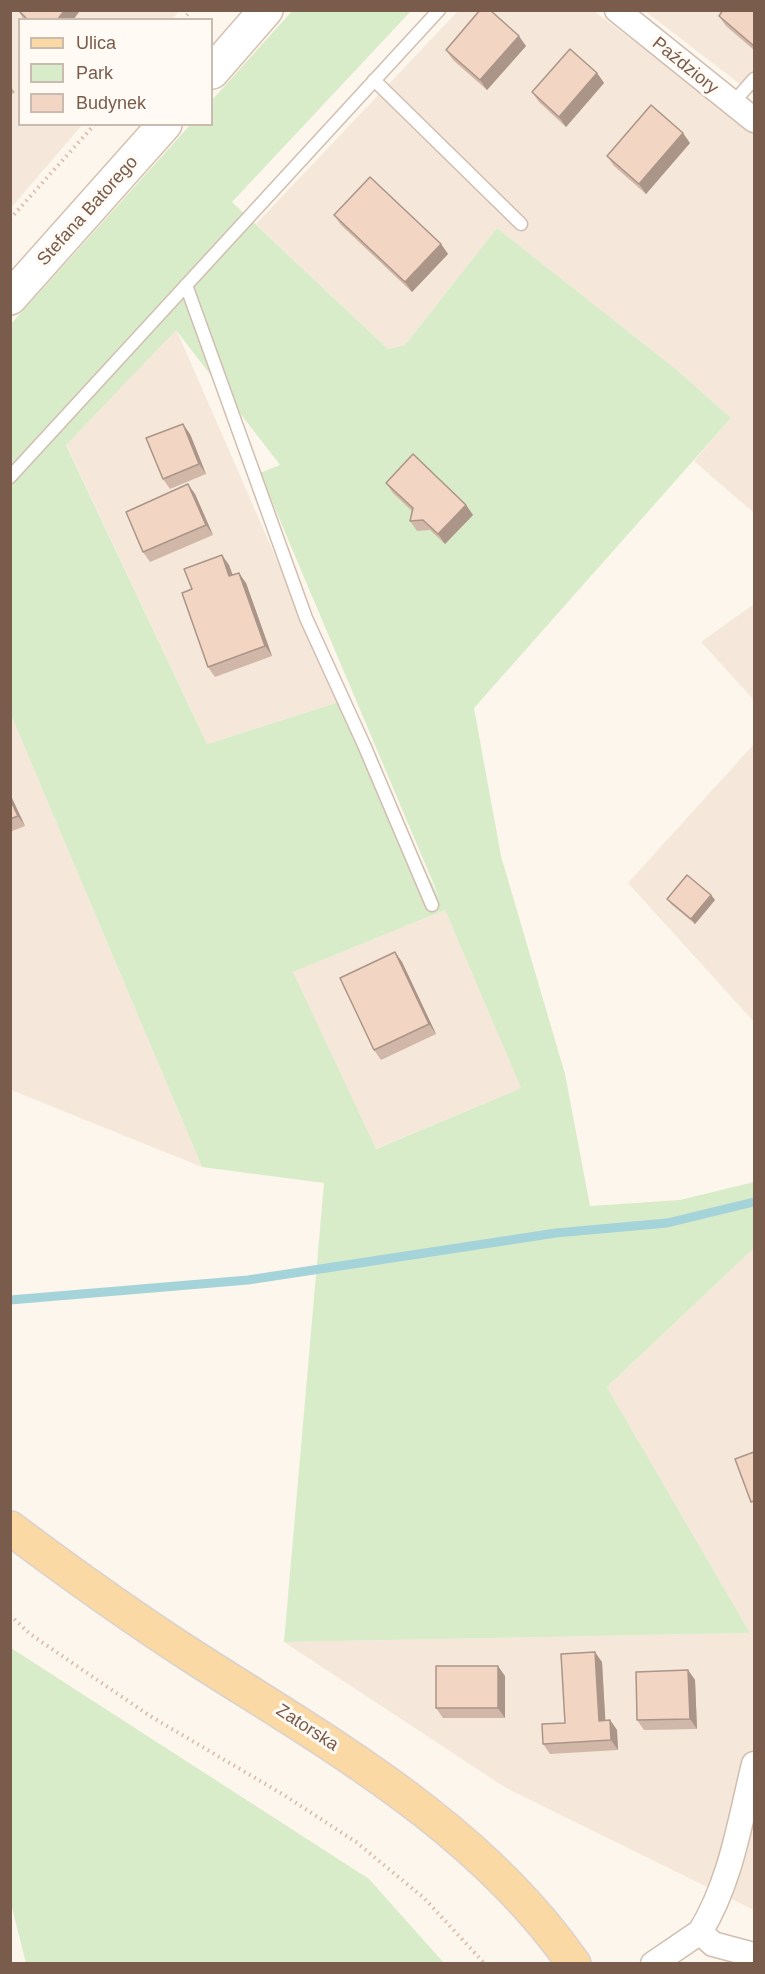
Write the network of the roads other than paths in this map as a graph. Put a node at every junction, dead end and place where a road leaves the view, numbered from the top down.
1 (266, 10) edge
2 (439, 10) edge
3 (617, 10) edge
4 (213, 71) edge
5 (754, 79) edge
6 (374, 80) junction
7 (732, 104) junction
8 (754, 120) edge
9 (163, 126) edge
10 (521, 224) dead end
11 (186, 285) junction
12 (12, 295) edge
13 (10, 477) edge
14 (432, 905) dead end
15 (10, 1528) edge
16 (754, 1764) edge
17 (700, 1932) junction
18 (754, 1955) edge
19 (574, 1964) edge
20 (652, 1964) edge

1 - 4 street
2 - 6 lane
3 - 7 street, Paździory
5 - 7 lane
6 - 10 lane
6 - 11 lane
7 - 8 street, Paździory
9 - 12 street, Stefana Batorego
11 - 13 lane
11 - 14 lane
15 - 19 main road, Zatorska
16 - 17 street
17 - 18 street
17 - 20 street

